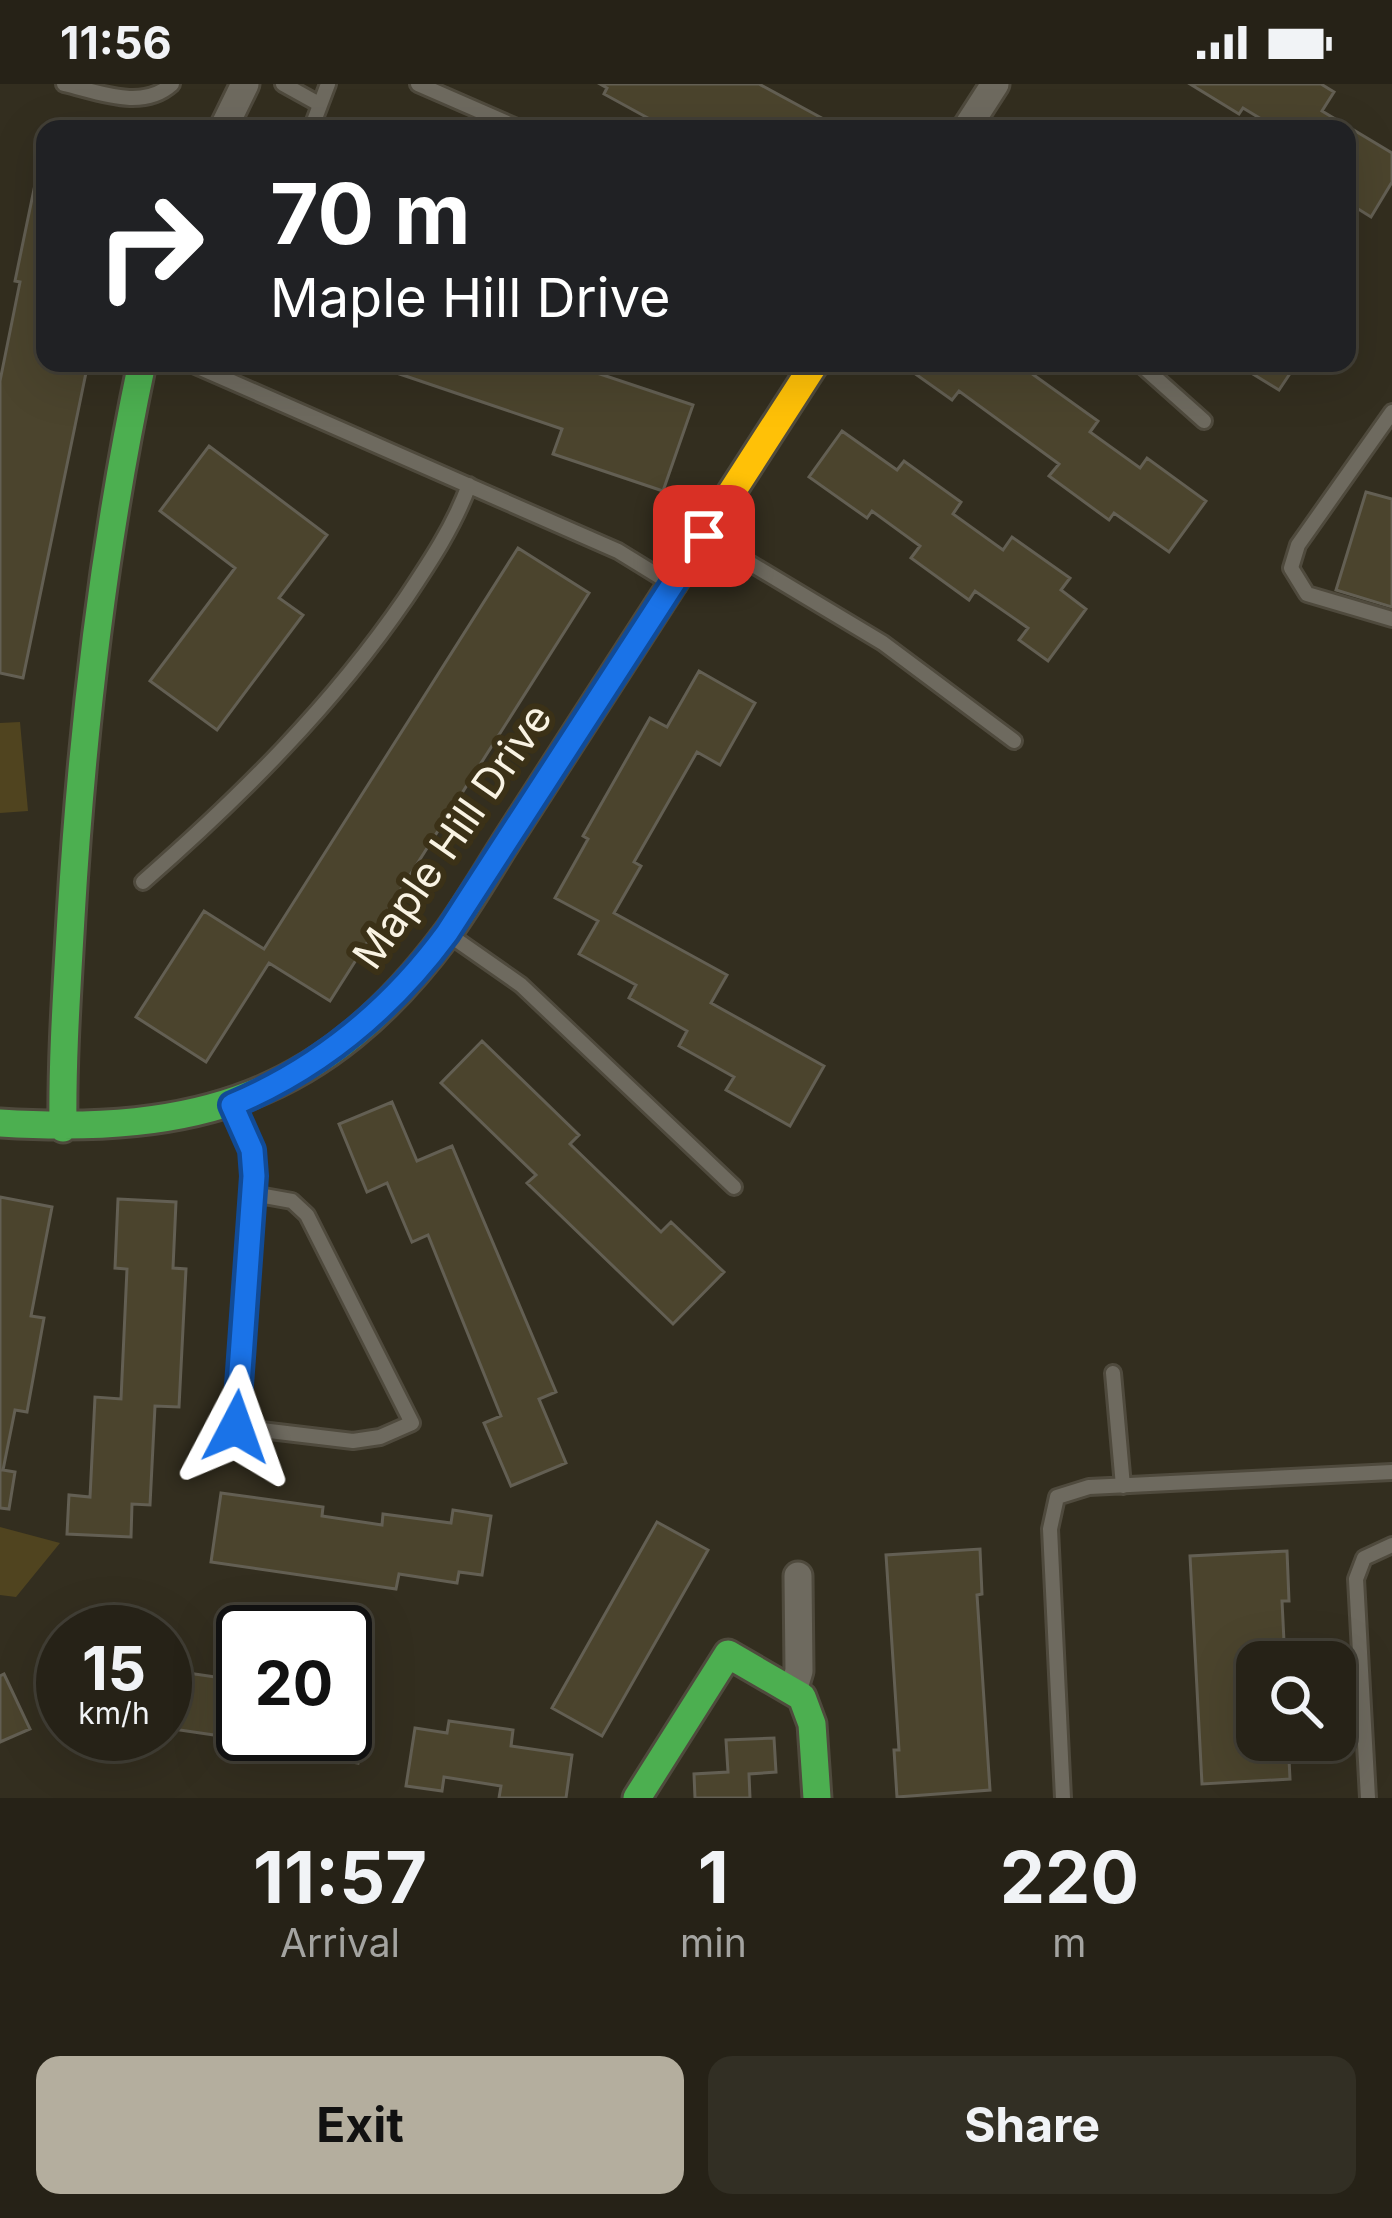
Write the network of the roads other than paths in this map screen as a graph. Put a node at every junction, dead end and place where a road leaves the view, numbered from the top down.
1 (64, 84) edge
2 (172, 84) edge
3 (245, 84) edge
4 (283, 84) edge
5 (328, 84) edge
6 (418, 84) edge
7 (995, 84) edge
8 (319, 104) junction
9 (227, 120) edge
10 (314, 120) edge
11 (500, 120) edge
12 (972, 120) edge
13 (140, 372) edge
14 (211, 372) edge
15 (809, 372) edge
16 (1149, 372) edge
17 (1392, 412) edge
18 (1204, 421) dead end
19 (1387, 428) edge
20 (469, 485) junction
21 (704, 536) junction
22 (672, 584) junction
23 (1392, 619) edge
24 (1014, 741) dead end
25 (142, 881) dead end
26 (447, 933) junction
27 (232, 1105) junction
28 (0, 1123) edge
29 (63, 1128) junction
30 (734, 1186) dead end
31 (253, 1194) junction
32 (1113, 1373) dead end
33 (1392, 1472) edge
34 (1123, 1486) junction
35 (1392, 1546) edge
36 (798, 1576) dead end
37 (793, 1690) junction
38 (637, 1798) edge
39 (817, 1798) edge
40 (1063, 1798) edge
41 (1368, 1798) edge

1 - 2 lane
3 - 9 street
4 - 8 lane
5 - 8 lane
6 - 11 lane
7 - 12 street
8 - 10 lane
13 - 29 street
14 - 20 lane
15 - 21 street, Maple Hill Drive
16 - 18 lane
17 - 19 lane
19 - 23 lane
20 - 22 lane
20 - 25 lane
21 - 22 street, Maple Hill Drive
21 - 24 lane
22 - 26 street, Maple Hill Drive
26 - 27 street, Maple Hill Drive
26 - 30 lane
27 - 29 street, Maple Hill Drive
27 - 31 lane
28 - 29 street, Maple Hill Drive
31 - 31 lane
32 - 34 lane
33 - 34 lane
34 - 40 lane
35 - 41 lane
36 - 37 street
37 - 38 street
37 - 39 street

